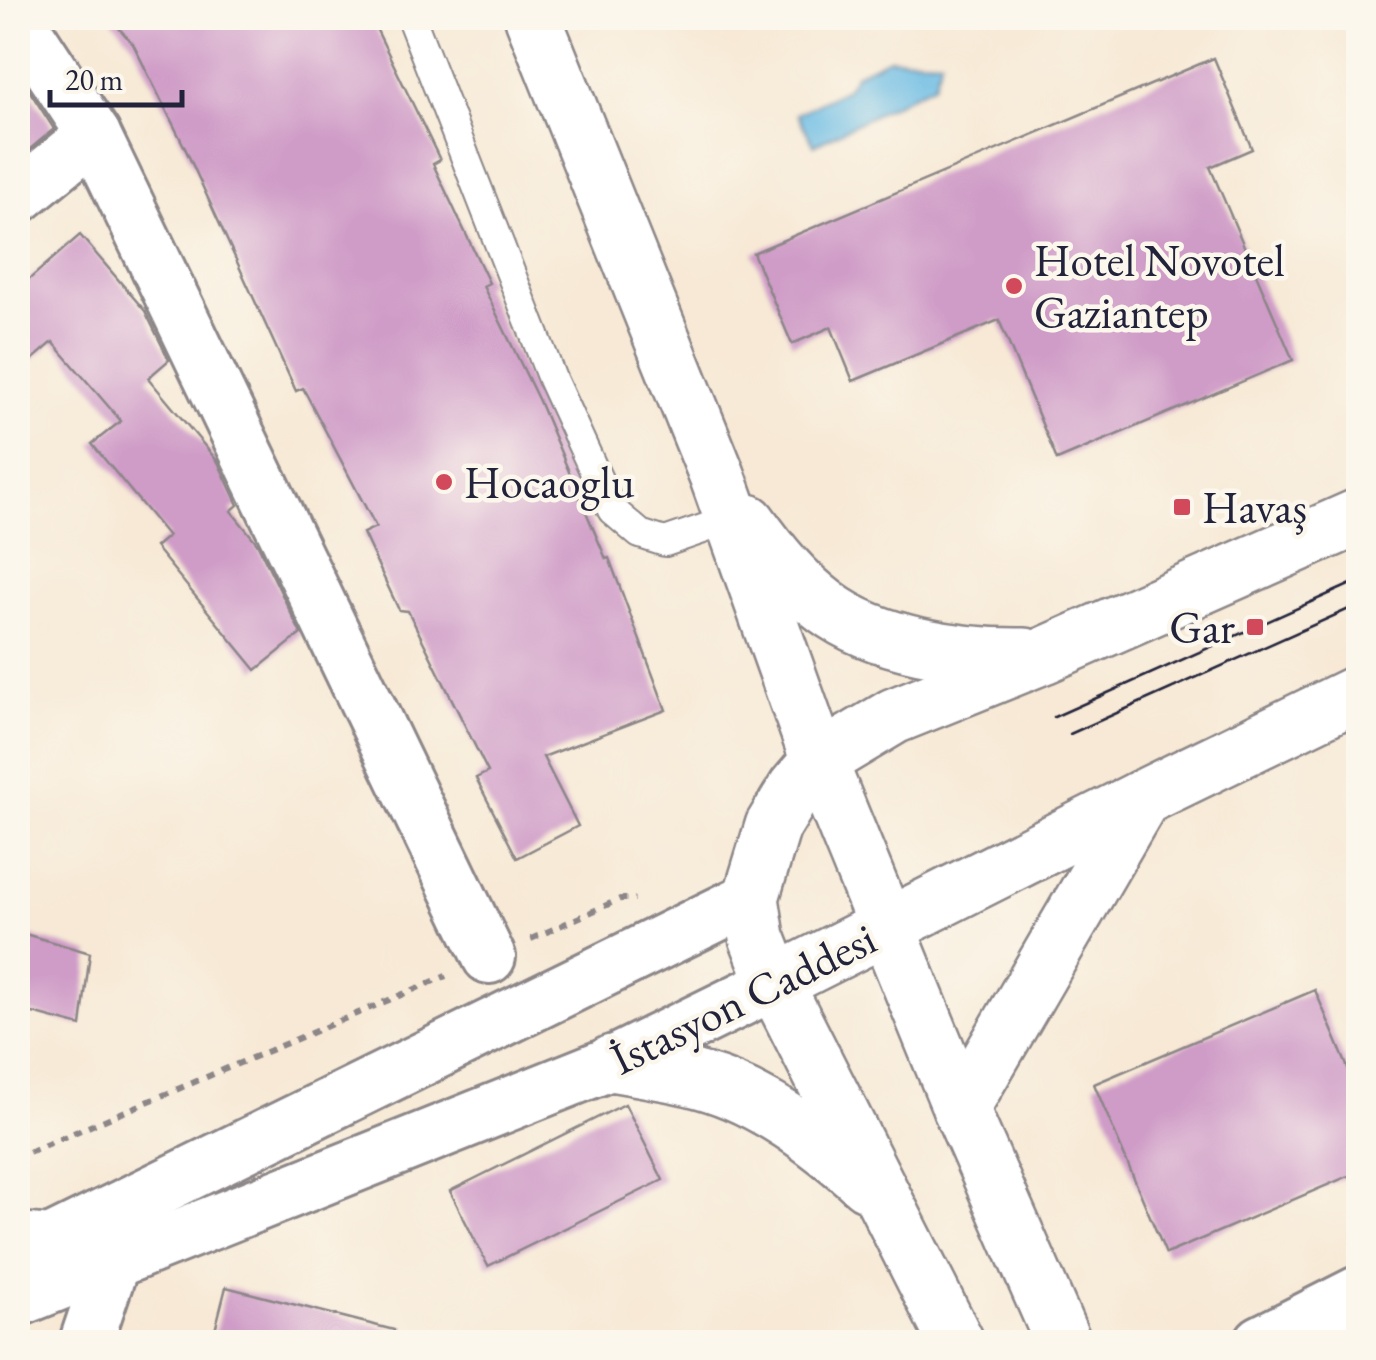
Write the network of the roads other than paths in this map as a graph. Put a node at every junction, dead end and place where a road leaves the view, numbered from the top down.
1 (412, 18) edge
2 (533, 18) edge
3 (18, 19) edge
4 (94, 135) junction
5 (18, 197) edge
6 (724, 497) junction
7 (1358, 517) edge
8 (1043, 656) junction
9 (1358, 693) edge
10 (819, 761) junction
11 (1142, 798) junction
12 (751, 898) junction
13 (887, 928) junction
14 (489, 958) road end
15 (775, 983) junction
16 (612, 1063) junction
17 (962, 1109) junction
18 (881, 1196) junction
19 (18, 1239) edge
20 (112, 1265) junction
21 (1358, 1293) edge
22 (18, 1300) edge
23 (86, 1342) edge
24 (956, 1342) edge
25 (1063, 1342) edge
26 (1261, 1342) edge

1 - 6 lane
2 - 6 street
3 - 4 street
4 - 5 street
4 - 14 street
6 - 8 street
6 - 10 street
7 - 8 street, İstasyon Caddesi
8 - 10 street, İstasyon Caddesi
9 - 11 street, İstasyon Caddesi
10 - 12 street, İstasyon Caddesi
10 - 13 street
11 - 13 street, İstasyon Caddesi
11 - 17 street
12 - 15 street
12 - 19 street
13 - 15 street, İstasyon Caddesi
13 - 17 street
15 - 16 street, İstasyon Caddesi
15 - 18 street
16 - 18 street
16 - 20 street, İstasyon Caddesi
17 - 25 street
18 - 24 street
20 - 22 street, İstasyon Caddesi
20 - 23 street
21 - 26 street

